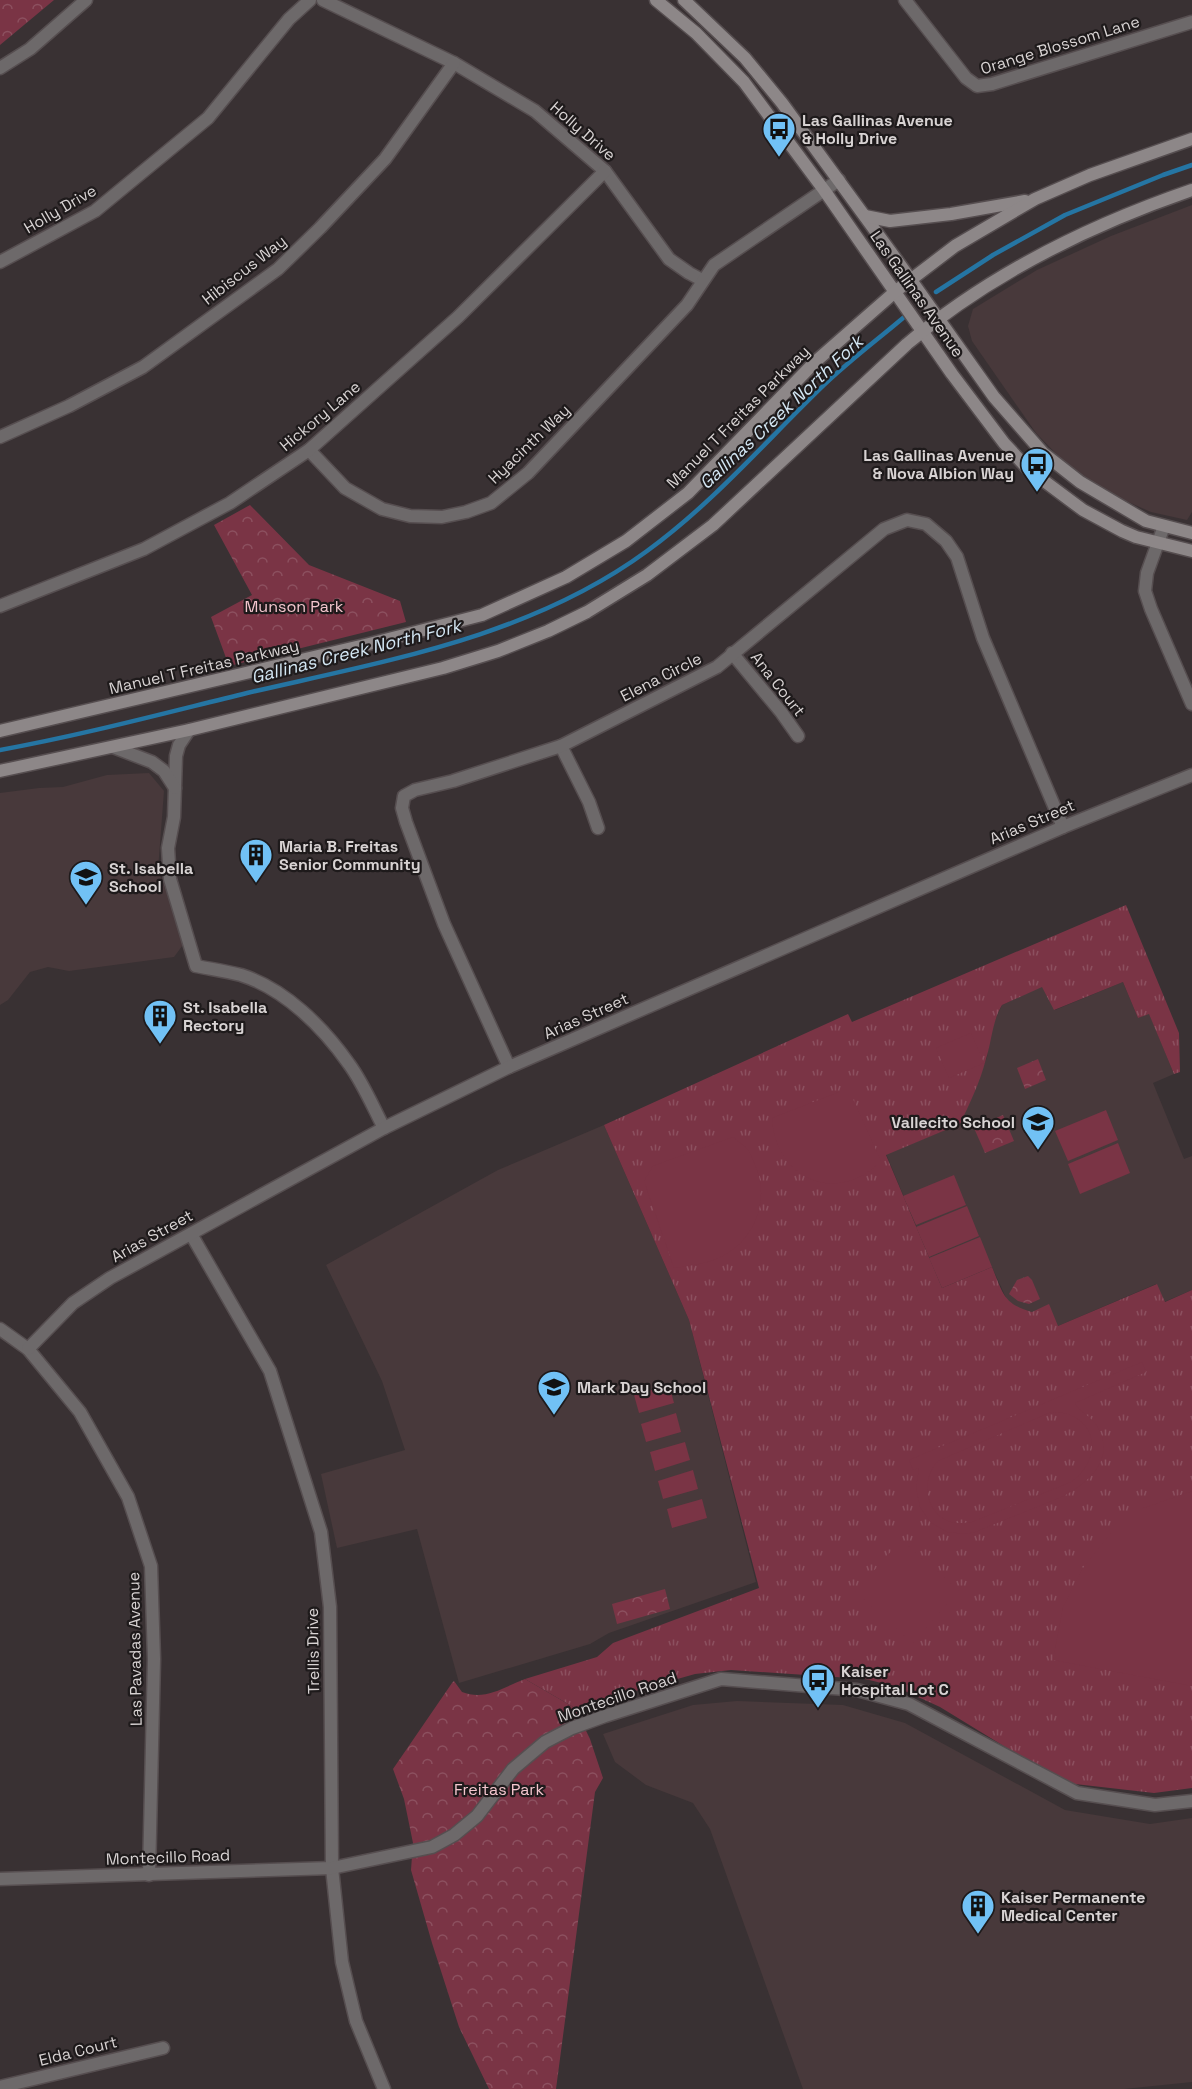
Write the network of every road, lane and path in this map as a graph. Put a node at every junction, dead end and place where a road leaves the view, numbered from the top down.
1 (86, 0) edge
2 (309, 0) edge
3 (323, 0) edge
4 (656, 0) edge
5 (684, 0) edge
6 (905, 0) edge
7 (1192, 22) edge
8 (454, 63) junction
9 (0, 68) edge
10 (1192, 139) edge
11 (605, 171) junction
12 (839, 180) junction
13 (824, 190) junction
14 (1192, 190) edge
15 (1035, 199) junction
16 (865, 216) junction
17 (0, 262) edge
18 (911, 279) junction
19 (702, 280) junction
20 (896, 291) junction
21 (938, 319) junction
22 (923, 331) junction
23 (0, 436) edge
24 (309, 450) junction
25 (1043, 453) junction
26 (1028, 469) junction
27 (1164, 526) junction
28 (1192, 533) edge
29 (1158, 543) junction
30 (1192, 551) edge
31 (0, 606) edge
32 (732, 653) junction
33 (1192, 704) edge
34 (189, 730) junction
35 (0, 731) edge
36 (798, 736) dead end
37 (561, 746) junction
38 (113, 747) junction
39 (0, 771) edge
40 (1192, 775) edge
41 (175, 788) junction
42 (1063, 826) junction
43 (598, 828) dead end
44 (509, 1067) junction
45 (384, 1128) junction
46 (191, 1234) junction
47 (0, 1329) edge
48 (28, 1349) junction
49 (1192, 1802) edge
50 (332, 1868) junction
51 (149, 1875) junction
52 (0, 1879) edge
53 (163, 2048) dead end
54 (0, 2087) edge
55 (384, 2089) edge

1 - 9 street
2 - 17 street, Holly Drive
3 - 8 street, Holly Drive
4 - 13 main road, Las Gallinas Avenue
5 - 12 main road, Las Gallinas Avenue
6 - 7 street, Orange Blossom Lane
8 - 11 street, Holly Drive
8 - 23 street, Hibiscus Way
10 - 15 main road, Manuel T Freitas Parkway
11 - 19 street, Holly Drive
11 - 24 street, Hickory Lane
12 - 13 street
12 - 16 main road, Las Gallinas Avenue
13 - 19 street
13 - 20 main road, Las Gallinas Avenue
14 - 21 main road
15 - 16 main road
15 - 18 main road, Manuel T Freitas Parkway
16 - 18 main road, Las Gallinas Avenue
18 - 20 main road, Manuel T Freitas Parkway
18 - 21 main road, Las Gallinas Avenue
19 - 24 street, Hyacinth Way
20 - 22 main road, Las Gallinas Avenue
20 - 35 main road, Manuel T Freitas Parkway
21 - 22 main road
21 - 25 main road, Las Gallinas Avenue
22 - 26 main road, Las Gallinas Avenue
22 - 34 main road
24 - 31 street, Hickory Lane
25 - 26 main road
25 - 27 main road, Las Gallinas Avenue
26 - 29 main road, Las Gallinas Avenue
27 - 28 main road, Las Gallinas Avenue
27 - 29 street
29 - 30 main road, Las Gallinas Avenue
29 - 33 street
32 - 36 street, Ana Court
32 - 37 street, Elena Circle
32 - 42 street, Elena Circle
34 - 38 main road
34 - 41 street
37 - 43 street
37 - 44 street, Elena Circle
38 - 39 main road
38 - 41 street
40 - 42 street, Arias Street
41 - 45 street
42 - 44 street, Arias Street
44 - 45 street, Arias Street
45 - 46 street, Arias Street
46 - 48 street, Arias Street
46 - 50 street, Trellis Drive
47 - 48 street, Las Pavadas Avenue
48 - 51 street, Las Pavadas Avenue
49 - 50 street, Montecillo Road
50 - 51 street, Montecillo Road
50 - 55 street, Trellis Drive
51 - 52 street, Montecillo Road
53 - 54 street, Elda Court

